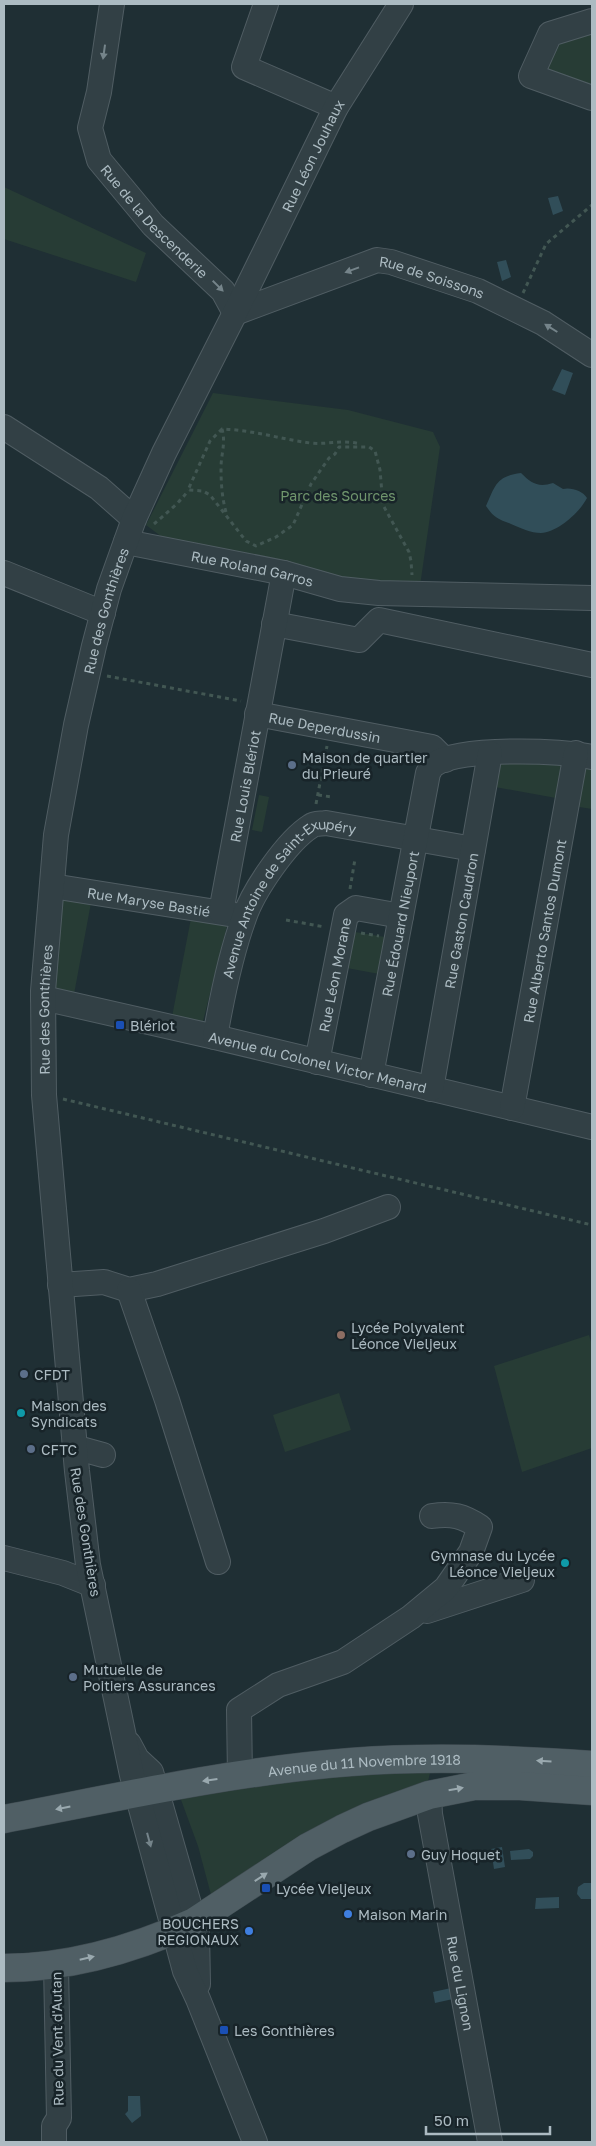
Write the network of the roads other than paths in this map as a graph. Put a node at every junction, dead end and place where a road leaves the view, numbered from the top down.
1 (112, 4) edge
2 (266, 4) edge
3 (401, 4) edge
4 (592, 21) edge
5 (592, 98) edge
6 (336, 107) junction
7 (235, 313) junction
8 (592, 354) edge
9 (4, 427) edge
10 (134, 519) junction
11 (128, 542) junction
12 (4, 573) edge
13 (284, 573) junction
14 (379, 593) junction
15 (592, 598) edge
16 (103, 613) junction
17 (379, 620) junction
18 (274, 624) junction
19 (592, 665) edge
20 (258, 709) junction
21 (490, 753) junction
22 (584, 755) edge
23 (437, 766) junction
24 (416, 839) junction
25 (473, 849) junction
26 (52, 886) junction
27 (221, 912) junction
28 (244, 916) junction
29 (401, 916) junction
30 (43, 998) junction
31 (215, 1037) junction
32 (317, 1062) junction
33 (371, 1075) junction
34 (431, 1089) junction
35 (512, 1108) junction
36 (592, 1127) edge
37 (388, 1207) dead end
38 (60, 1285) junction
39 (129, 1290) junction
40 (74, 1447) junction
41 (104, 1455) dead end
42 (432, 1516) dead end
43 (4, 1558) edge
44 (218, 1562) dead end
45 (522, 1580) dead end
46 (95, 1594) junction
47 (411, 1617) junction
48 (592, 1765) edge
49 (240, 1776) junction
50 (147, 1791) junction
51 (592, 1791) edge
52 (430, 1795) junction
53 (4, 1819) edge
54 (184, 1927) junction
55 (56, 1965) junction
56 (4, 1968) edge
57 (54, 2142) edge
58 (255, 2142) edge
59 (490, 2142) edge

1 -> 7 street, Rue de la Descenderie
2 - 6 street
3 - 6 street, Rue Léon Jouhaux
4 - 5 street
6 - 7 street, Rue Léon Jouhaux
8 -> 7 street, Rue de Soissons
7 - 10 street, Rue des Gonthières
9 - 10 street
10 - 11 street, Rue des Gonthières
11 - 13 street, Rue Roland Garros
11 - 16 street, Rue des Gonthières
12 - 16 street
13 - 14 street, Rue Roland Garros
13 - 18 street, Rue Louis Blériot
14 - 15 street, Rue Roland Garros
14 - 17 street
16 - 26 street, Rue des Gonthières
17 - 18 street
17 - 19 street
18 - 20 street, Rue Louis Blériot
20 - 23 street, Rue Deperdussin
20 - 27 street, Rue Louis Blériot
21 - 22 street
21 - 23 street
21 - 25 street, Rue Gaston Caudron
22 - 35 street, Rue Alberto Santos Dumont
23 - 24 street, Rue Édouard Nieuport
24 - 25 street, Avenue Antoine de Saint-Exupéry
24 - 28 street, Avenue Antoine de Saint-Exupéry
24 - 29 street, Rue Édouard Nieuport
25 - 34 street, Rue Gaston Caudron
26 - 27 street, Rue Maryse Bastié
26 - 30 street, Rue des Gonthières
27 - 28 street, Rue Maryse Bastié
28 - 31 street, Avenue Antoine de Saint-Exupéry
29 - 32 street, Rue Léon Morane
29 - 33 street, Rue Édouard Nieuport
30 - 31 street, Avenue du Colonel Victor Menard
30 - 38 street, Rue des Gonthières
31 - 32 street, Avenue du Colonel Victor Menard
32 - 33 street, Avenue du Colonel Victor Menard
33 - 34 street, Avenue du Colonel Victor Menard
34 - 35 street, Avenue du Colonel Victor Menard
35 - 36 street, Avenue du Colonel Victor Menard
37 - 39 street
38 - 39 street
38 - 40 street, Rue des Gonthières
39 - 44 street
40 - 41 street
40 - 46 street, Rue des Gonthières
42 - 47 street
43 - 46 street
45 - 47 street
46 - 50 street, Rue des Gonthières
47 - 49 street
48 -> 49 main road, Avenue du 11 Novembre 1918
49 -> 50 main road, Avenue du 11 Novembre 1918
50 -> 53 main road, Avenue du 11 Novembre 1918
50 - 54 street, Rue des Gonthières
50 - 54 street
52 -> 51 main road, Avenue du 11 Novembre 1918
54 -> 52 main road, Avenue du 11 Novembre 1918
52 - 59 street, Rue du Lignon
55 -> 54 main road, Avenue du 11 Novembre 1918
54 - 58 street, Rue des Gonthières
55 - 56 main road, Avenue du 11 Novembre 1918
55 - 57 street, Rue du Vent d'Autan

